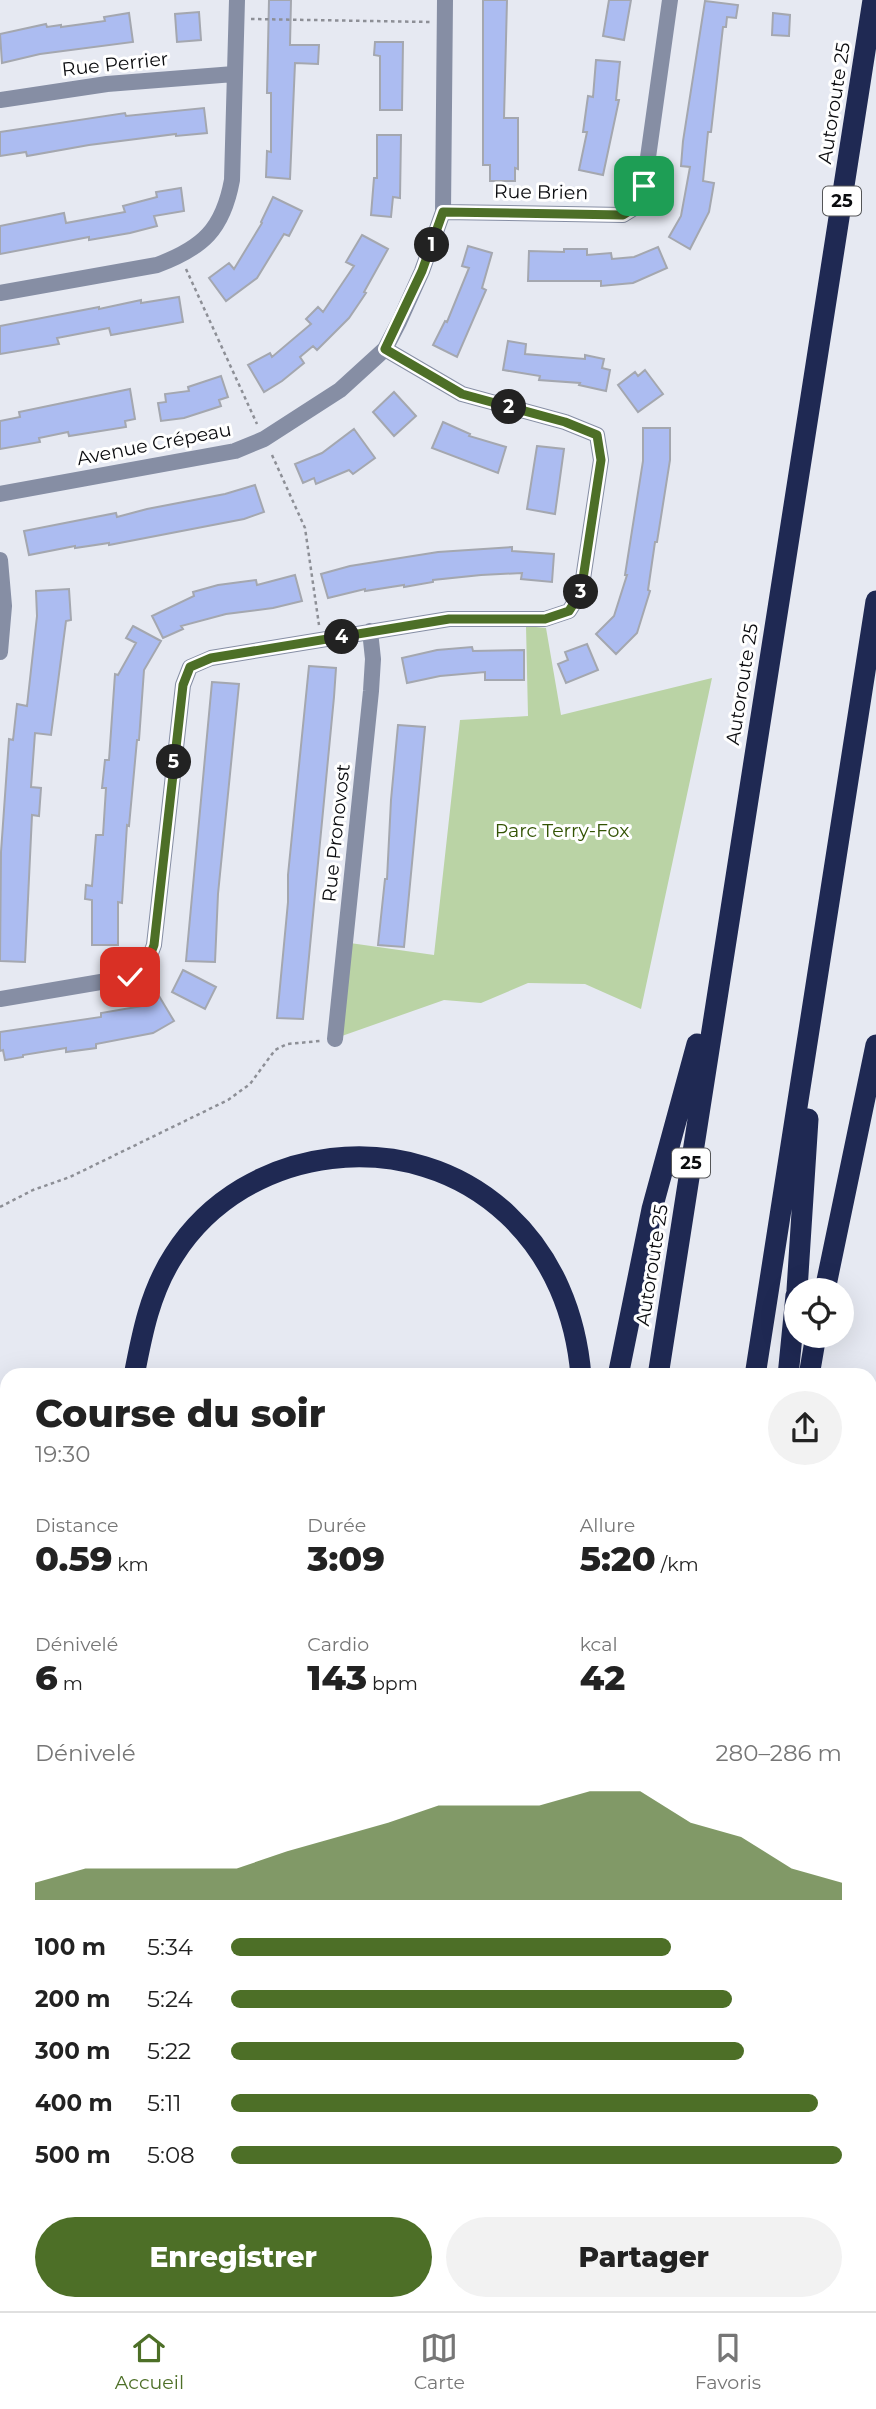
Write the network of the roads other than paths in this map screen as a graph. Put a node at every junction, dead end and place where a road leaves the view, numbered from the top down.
1 (237, 0) edge
2 (444, 0) edge
3 (670, 0) edge
4 (873, 0) edge
5 (234, 74) junction
6 (0, 100) edge
7 (443, 212) junction
8 (0, 293) edge
9 (385, 349) junction
10 (0, 494) edge
11 (0, 560) edge
12 (876, 601) edge
13 (370, 631) junction
14 (0, 652) edge
15 (723, 950) junction
16 (0, 999) edge
17 (814, 1005) junction
18 (335, 1039) road end
19 (876, 1045) edge
20 (798, 1278) edge
21 (827, 1278) edge
22 (791, 1348) edge
23 (814, 1348) edge
24 (136, 1368) edge
25 (580, 1368) edge
26 (620, 1368) edge
27 (659, 1368) edge
28 (756, 1368) edge
29 (789, 1368) edge
30 (811, 1368) edge

1 - 5 street
2 - 7 street, Avenue Crépeau
3 - 7 street, Rue Brien
4 - 15 highway, Autoroute 25 / 25
5 - 6 street, Rue Perrier
5 - 8 street
7 - 9 street, Avenue Crépeau
9 - 10 street, Avenue Crépeau
9 - 13 street
11 - 14 street
12 - 17 highway
13 - 16 street
13 - 18 street, Rue Pronovost
15 - 26 highway
15 - 27 highway, Autoroute 25 / 25
17 - 20 highway
17 - 28 highway
19 - 21 highway
22 - 29 highway
23 - 30 highway
24 - 25 highway

